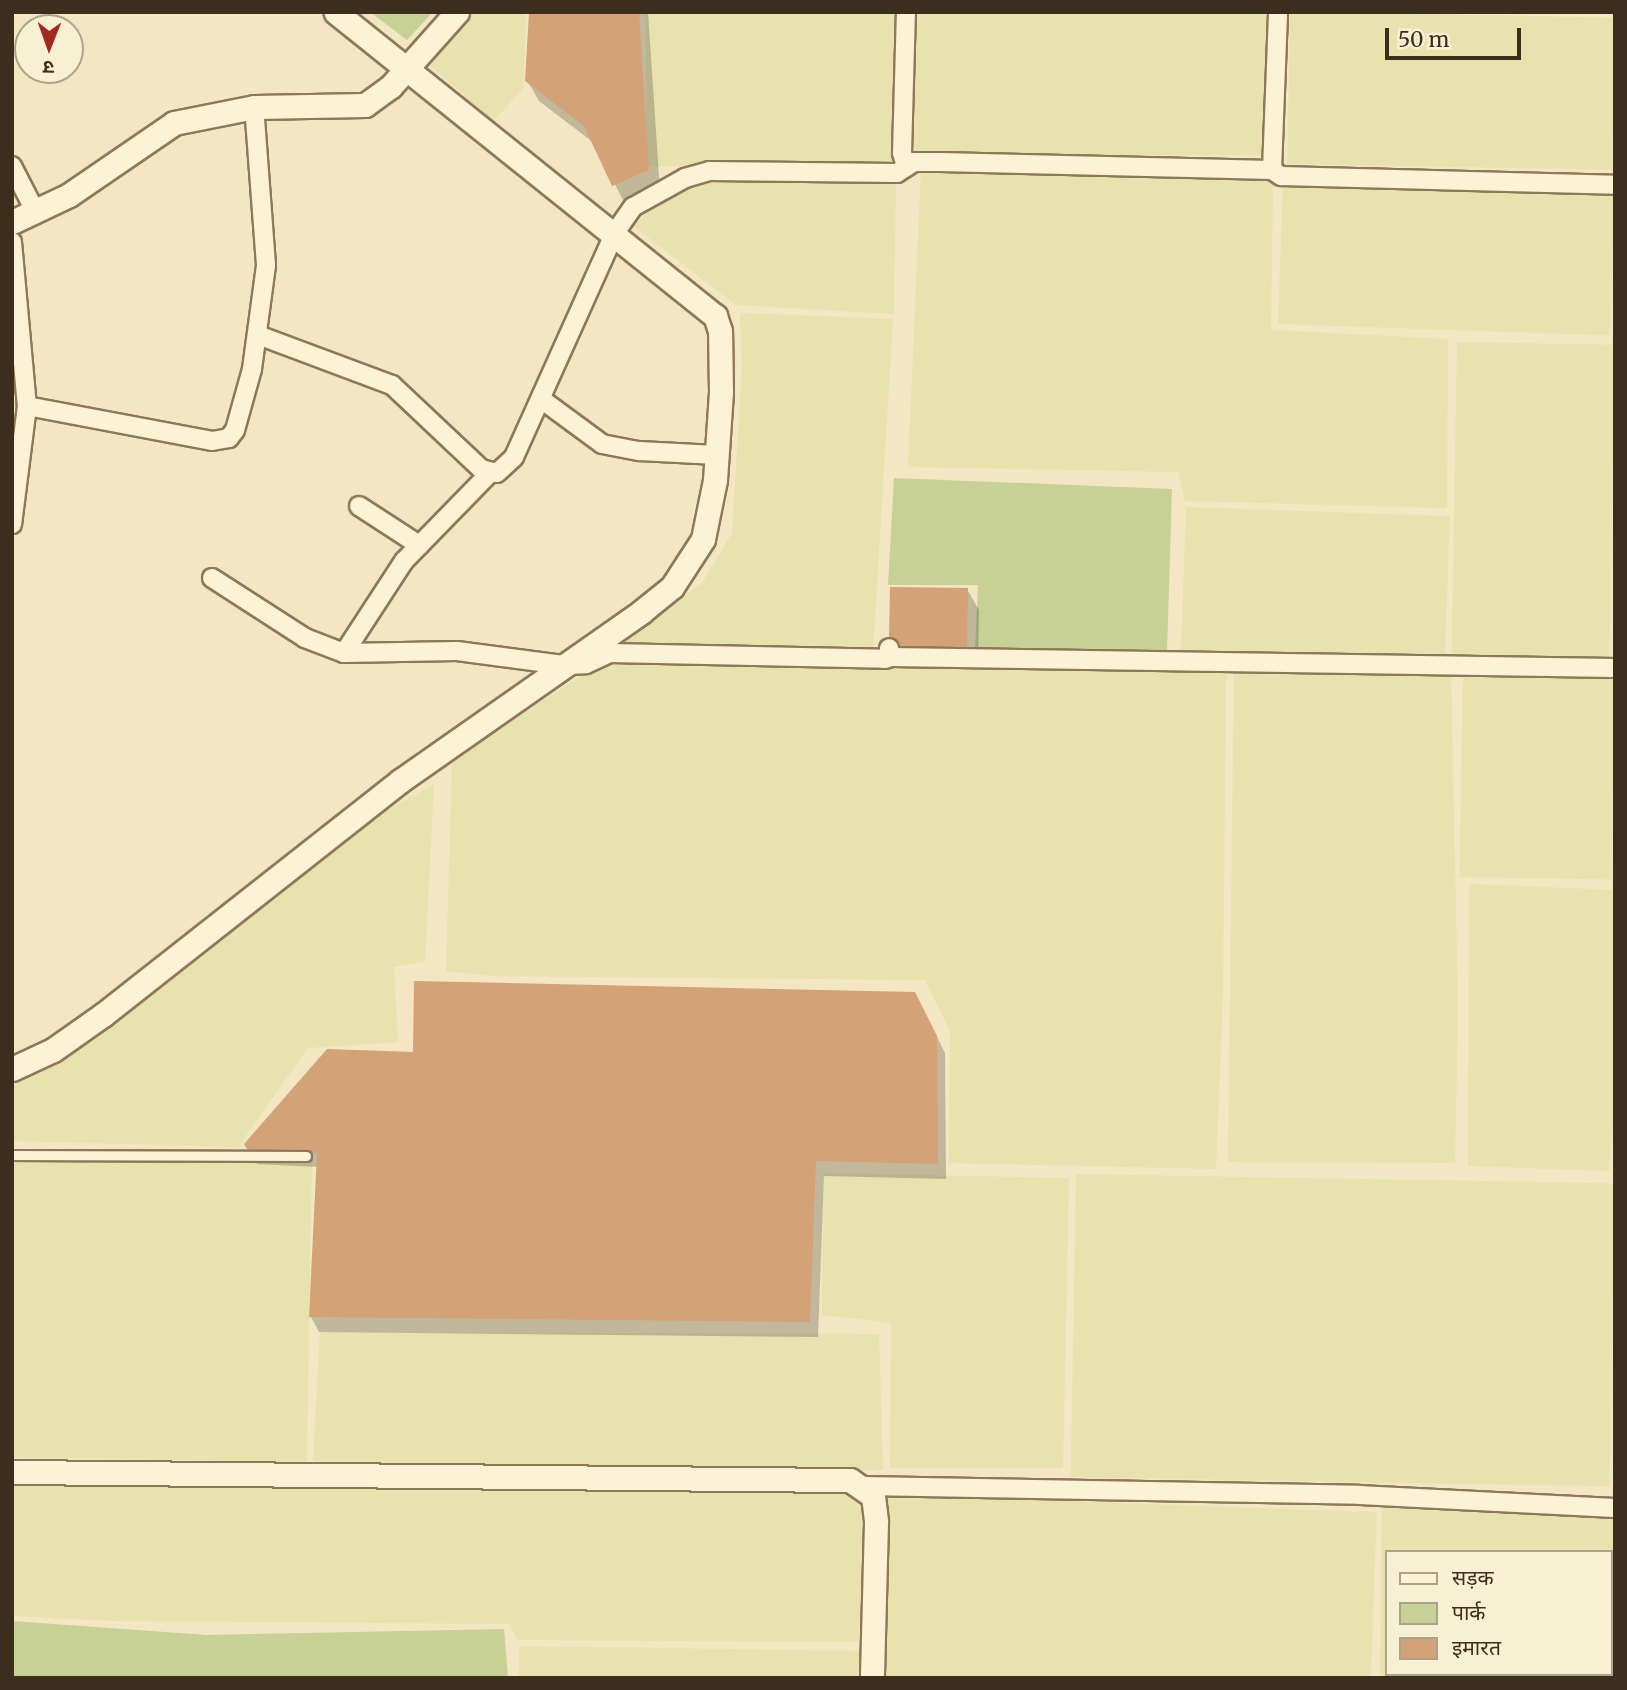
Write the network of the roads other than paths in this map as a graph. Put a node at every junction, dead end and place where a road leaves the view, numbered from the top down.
1 (336, 12) edge
2 (457, 12) edge
3 (906, 12) edge
4 (1278, 12) edge
5 (409, 66) junction
6 (254, 107) junction
7 (12, 166) edge
8 (906, 166) junction
9 (1272, 170) junction
10 (1615, 186) edge
11 (36, 213) junction
12 (12, 222) edge
13 (614, 233) junction
14 (12, 242) edge
15 (258, 335) junction
16 (541, 399) junction
17 (27, 406) junction
18 (717, 455) junction
19 (490, 473) junction
20 (359, 506) dead end
21 (12, 524) edge
22 (419, 545) junction
23 (212, 578) dead end
24 (344, 653) junction
25 (563, 665) junction
26 (1615, 668) edge
27 (12, 1069) edge
28 (12, 1155) edge
29 (306, 1156) dead end
30 (12, 1472) edge
31 (864, 1486) junction
32 (1615, 1508) edge
33 (872, 1678) edge

1 - 5 street
2 - 5 street
3 - 8 street
4 - 9 street
5 - 6 street
5 - 13 street
6 - 11 street
6 - 15 street
7 - 11 street
8 - 9 street
8 - 13 street
9 - 10 street
11 - 12 street
13 - 16 street
13 - 18 street
14 - 17 street
15 - 17 street
15 - 19 street
16 - 18 street
16 - 19 street
17 - 21 street
18 - 25 street
19 - 22 street
20 - 22 street
22 - 24 street
23 - 24 street
24 - 25 street
25 - 26 street
25 - 27 street
28 - 29 lane
30 - 31 street
31 - 32 street
31 - 33 street

